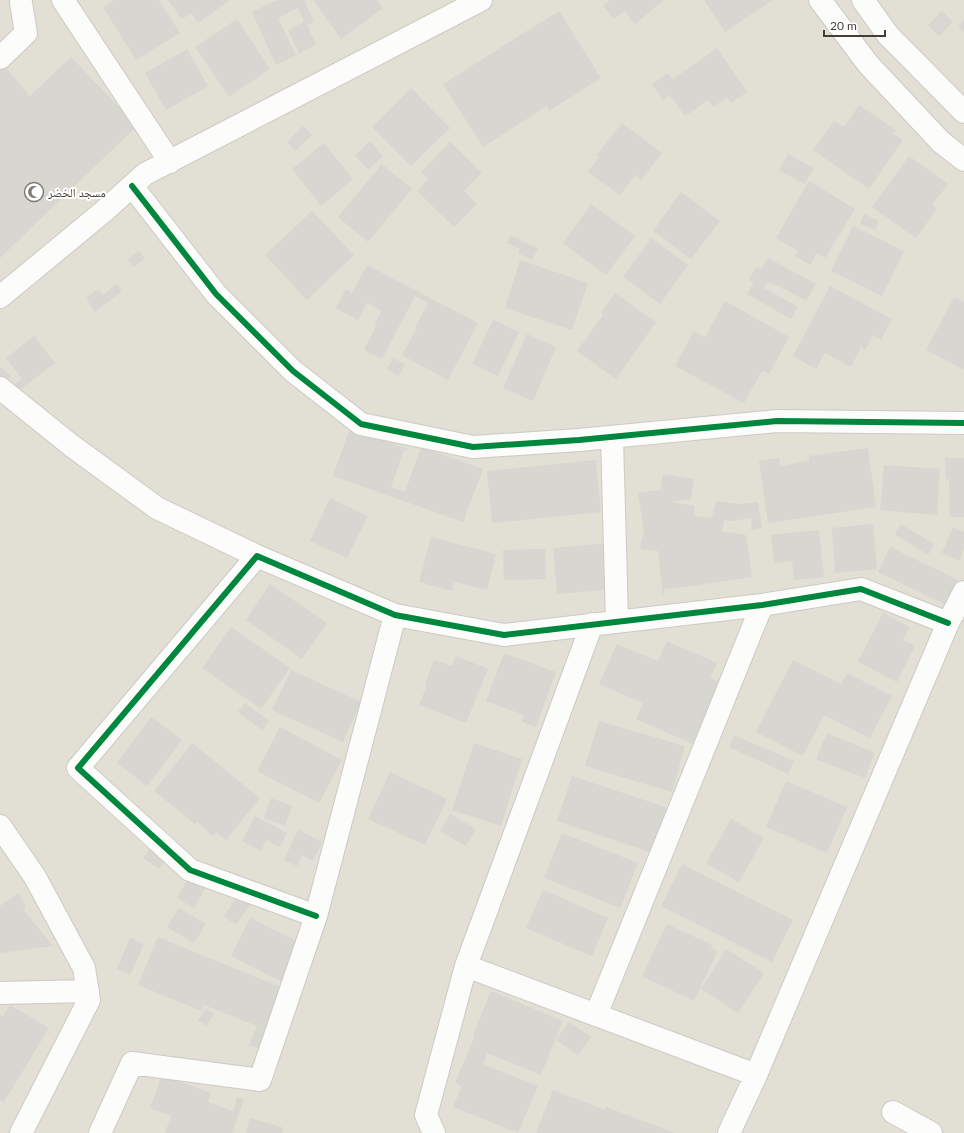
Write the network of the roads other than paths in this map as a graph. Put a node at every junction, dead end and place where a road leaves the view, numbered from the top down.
1 (63, 0) edge
2 (481, 0) edge
3 (820, 0) edge
4 (862, 0) edge
5 (22, 1) edge
6 (0, 58) edge
7 (964, 112) edge
8 (964, 160) edge
9 (170, 162) junction
10 (132, 186) junction
11 (0, 297) edge
12 (0, 388) edge
13 (964, 423) edge
14 (612, 437) junction
15 (257, 556) junction
16 (964, 592) edge
17 (762, 605) junction
18 (395, 615) junction
19 (617, 621) junction
20 (948, 623) junction
21 (592, 624) junction
22 (0, 826) edge
23 (316, 916) junction
24 (466, 966) junction
25 (88, 991) junction
26 (0, 993) edge
27 (596, 1015) junction
28 (756, 1075) junction
29 (893, 1112) dead end
30 (21, 1133) edge
31 (100, 1133) edge
32 (434, 1133) edge
33 (729, 1133) edge
34 (930, 1133) edge

1 - 9 street
2 - 9 street
3 - 8 street
4 - 7 street
5 - 6 street
9 - 10 street
10 - 11 street
10 - 14 street
12 - 15 street
13 - 14 street
14 - 19 street
15 - 18 street
15 - 23 street
16 - 20 street
17 - 19 street
17 - 20 street
17 - 27 street
18 - 21 street
18 - 23 street
19 - 21 street
20 - 28 street
21 - 24 street
22 - 25 street
23 - 31 street
24 - 27 street
24 - 32 street
25 - 26 street
25 - 30 street
27 - 28 street
28 - 33 street
29 - 34 street

